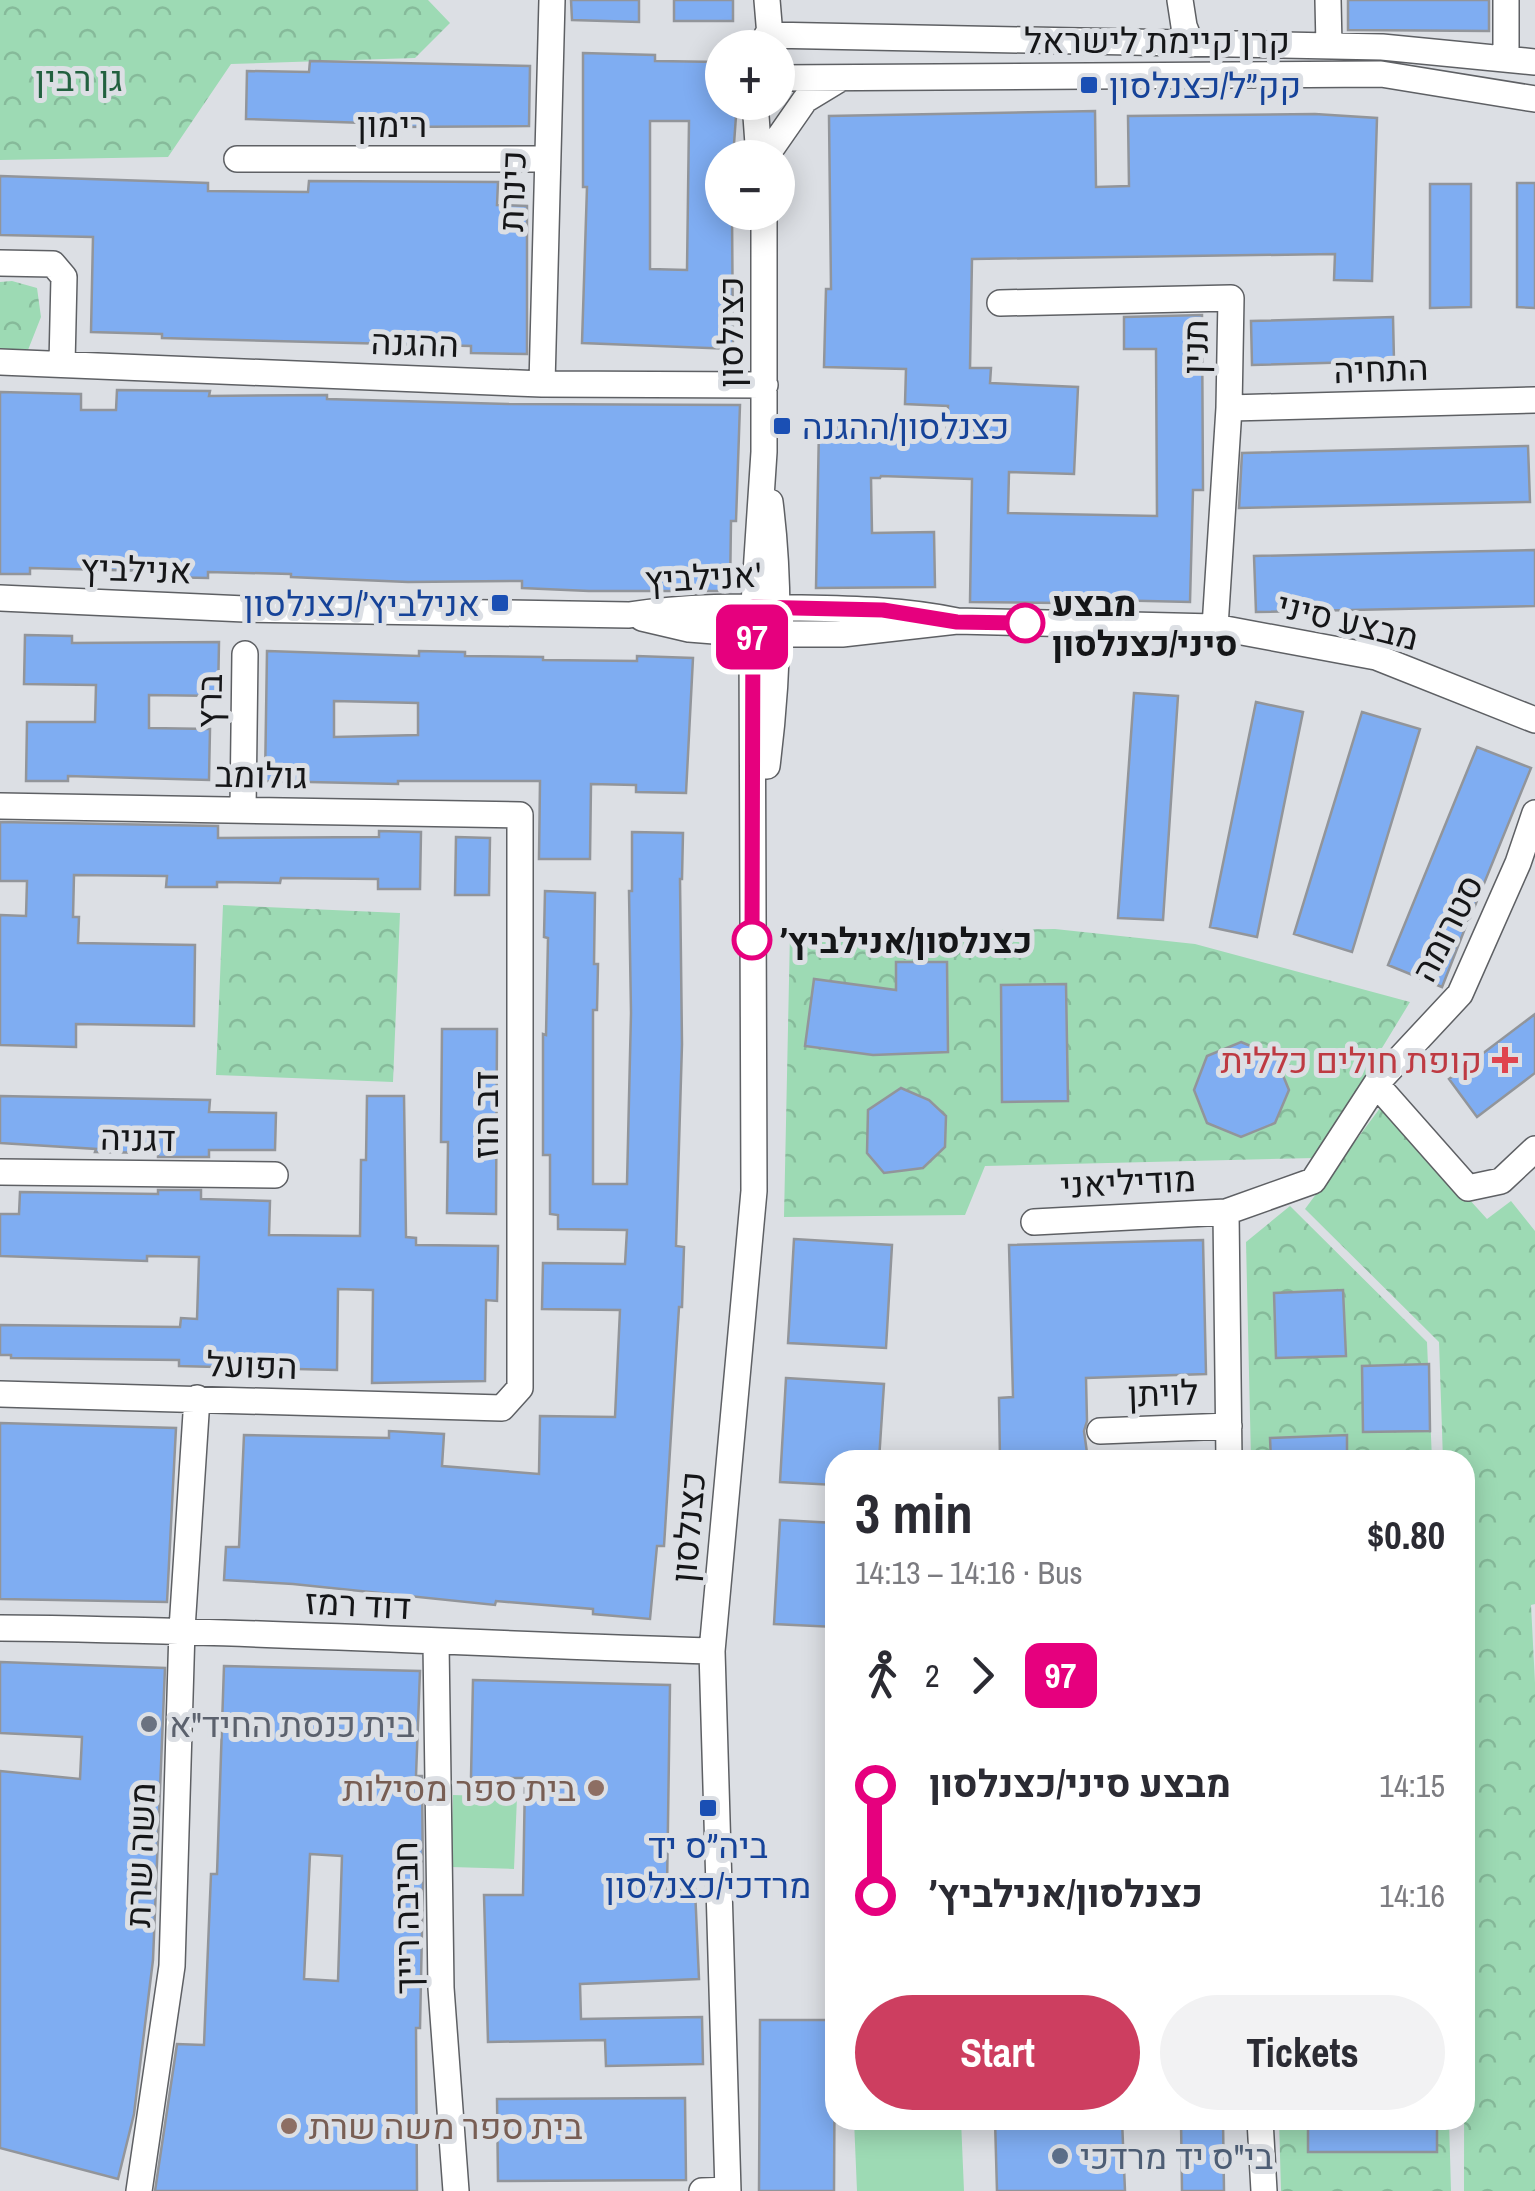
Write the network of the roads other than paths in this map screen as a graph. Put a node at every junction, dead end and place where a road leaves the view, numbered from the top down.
1 (552, 0) edge
2 (766, 0) edge
3 (1180, 0) edge
4 (1328, 0) edge
5 (1506, 0) edge
6 (767, 30) edge
7 (795, 43) edge
8 (1191, 44) junction
9 (1329, 46) junction
10 (1506, 59) junction
11 (1535, 62) edge
12 (795, 76) edge
13 (841, 78) junction
14 (1535, 99) edge
15 (778, 140) edge
16 (237, 160) dead end
17 (547, 160) junction
18 (764, 230) edge
19 (0, 263) edge
20 (1000, 303) dead end
21 (0, 362) edge
22 (62, 364) junction
23 (542, 384) junction
24 (766, 384) junction
25 (1535, 400) edge
26 (1229, 408) junction
27 (0, 598) edge
28 (765, 607) junction
29 (629, 615) junction
30 (957, 622) junction
31 (1215, 627) junction
32 (764, 634) junction
33 (245, 654) dead end
34 (1535, 720) edge
35 (0, 806) edge
36 (243, 809) junction
37 (1535, 813) edge
38 (520, 815) joint
39 (1526, 870) edge
40 (1376, 1084) junction
41 (1531, 1161) edge
42 (0, 1172) edge
43 (275, 1174) dead end
44 (1226, 1212) junction
45 (1034, 1222) dead end
46 (0, 1394) edge
47 (196, 1398) junction
48 (502, 1408) joint
49 (1229, 1426) junction
50 (1100, 1430) dead end
51 (1229, 1450) edge
52 (0, 1628) edge
53 (182, 1629) junction
54 (436, 1643) junction
55 (712, 1652) junction
56 (1261, 2130) edge
57 (139, 2191) edge
58 (456, 2191) edge
59 (702, 2191) edge
60 (728, 2191) edge
61 (1264, 2191) edge

1 - 17 street, כינרת
2 - 6 street
3 - 8 street
4 - 9 street
5 - 10 street
7 - 8 street, קרן קיימת לישראל
8 - 9 street, קרן קיימת לישראל
9 - 10 street, קרן קיימת לישראל
10 - 11 street, קרן קיימת לישראל
12 - 13 street, קרן קיימת לישראל
13 - 14 street, קרן קיימת לישראל
13 - 15 street
16 - 17 street, רימון
17 - 23 street, כינרת
18 - 24 street, כצנלסון
19 - 22 street
20 - 26 street, תנין
21 - 22 street, ההגנה
22 - 23 street, ההגנה
23 - 24 street, ההגנה
24 - 28 street, כצנלסון
25 - 26 street, התחיה
26 - 31 street, תנין
27 - 29 street, אנילביץ
28 - 29 street, אנילביץ'
28 - 30 street, מבצע סיני
28 - 32 street, כצנלסון
29 - 32 street, אנילביץ'
30 - 31 street, מבצע סיני
30 - 32 street, מבצע סיני
31 - 34 street, מבצע סיני
32 - 55 street, כצנלסון
33 - 36 street, ברץ
35 - 36 street, גולומב
36 - 38 street, גולומב
37 - 39 street, סטרומה
38 - 48 street, דב הוז
39 - 40 street, סטרומה
40 - 41 street
40 - 44 street, סטרומה
42 - 43 street, דגניה
44 - 45 street, מודיליאני
44 - 49 street
46 - 47 street, הפועל
47 - 48 street, הפועל
47 - 53 street, משה שרת
49 - 50 street, לויתן
49 - 51 street
52 - 53 street, דוד רמז
53 - 54 street, דוד רמז
53 - 57 street, משה שרת
54 - 55 street, דוד רמז
54 - 58 street, חביבה רייך
55 - 60 street, כצנלסון
56 - 61 street
59 - 60 street

